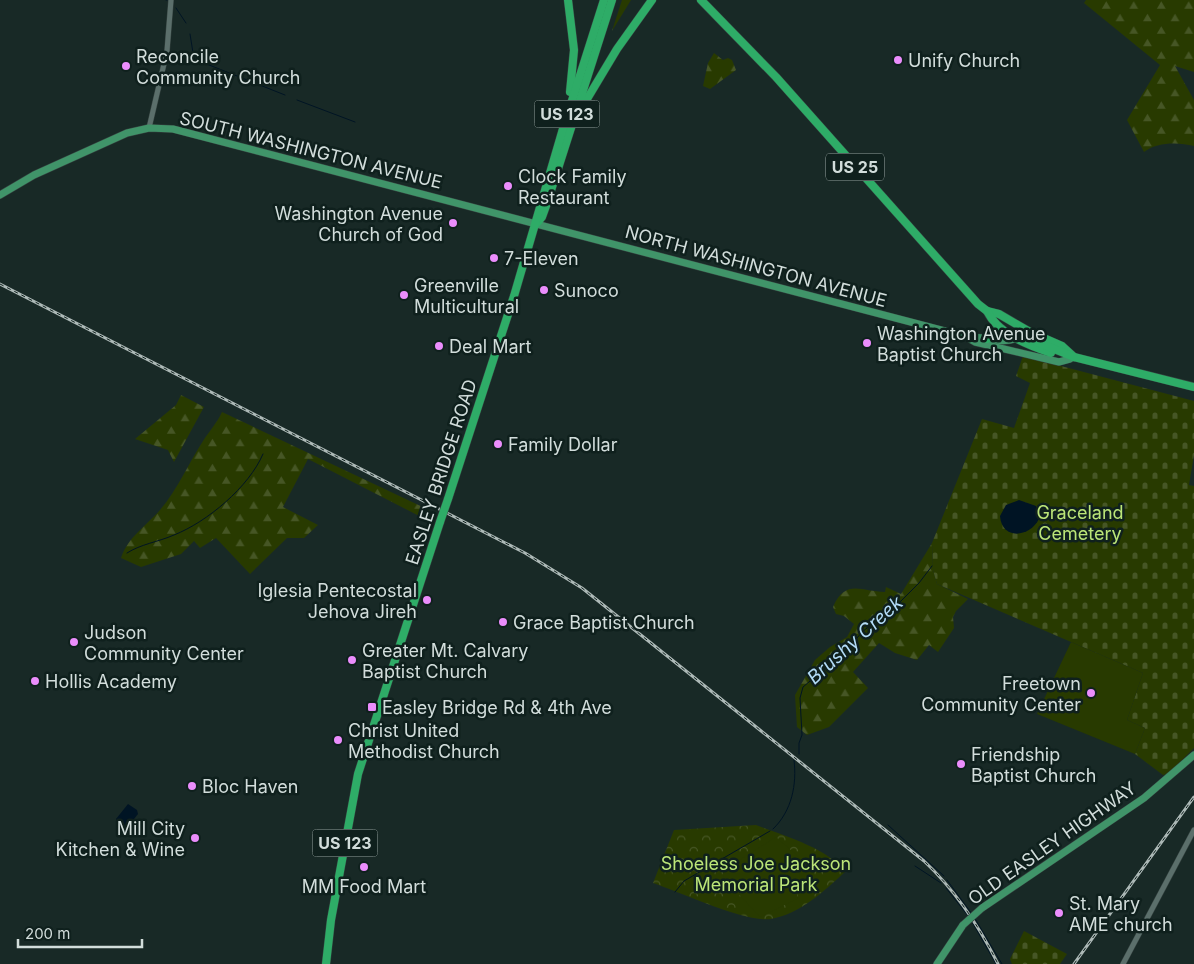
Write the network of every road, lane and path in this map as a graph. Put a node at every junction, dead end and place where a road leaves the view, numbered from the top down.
1 (171, 0) edge
2 (568, 0) edge
3 (604, 0) edge
4 (612, 0) edge
5 (650, 0) edge
6 (702, 1) edge
7 (149, 128) junction
8 (570, 134) junction
9 (559, 141) junction
10 (554, 173) junction
11 (0, 195) edge
12 (537, 223) junction
13 (987, 311) junction
14 (998, 326) junction
15 (968, 337) junction
16 (1018, 338) junction
17 (987, 339) junction
18 (1072, 358) junction
19 (1194, 387) edge
20 (1194, 755) edge
21 (1194, 830) edge
22 (326, 964) edge
23 (937, 964) edge
24 (1123, 964) edge

1 - 7 street
2 - 9 highway
3 - 9 highway, US 123
4 - 8 highway, US 123
5 - 8 highway
6 - 13 highway, US 25
7 - 11 main road, SOUTH WASHINGTON AVENUE
7 - 12 main road, SOUTH WASHINGTON AVENUE
8 - 10 highway, US 123
9 - 10 highway, US 123
10 - 12 highway, EASLEY BRIDGE ROAD / US 123
12 - 15 main road, NORTH WASHINGTON AVENUE
12 - 22 highway, EASLEY BRIDGE ROAD / US 123, bridge
13 - 14 highway, US 25
13 - 18 highway, US 25
14 - 16 highway, US 25
14 - 17 highway
15 - 17 main road, NORTH WASHINGTON AVENUE
15 - 18 main road, NORTH WASHINGTON AVENUE
16 - 17 main road, NORTH WASHINGTON AVENUE
16 - 18 highway
18 - 19 highway, US 25
20 - 23 main road, OLD EASLEY HIGHWAY, bridge
21 - 24 street

